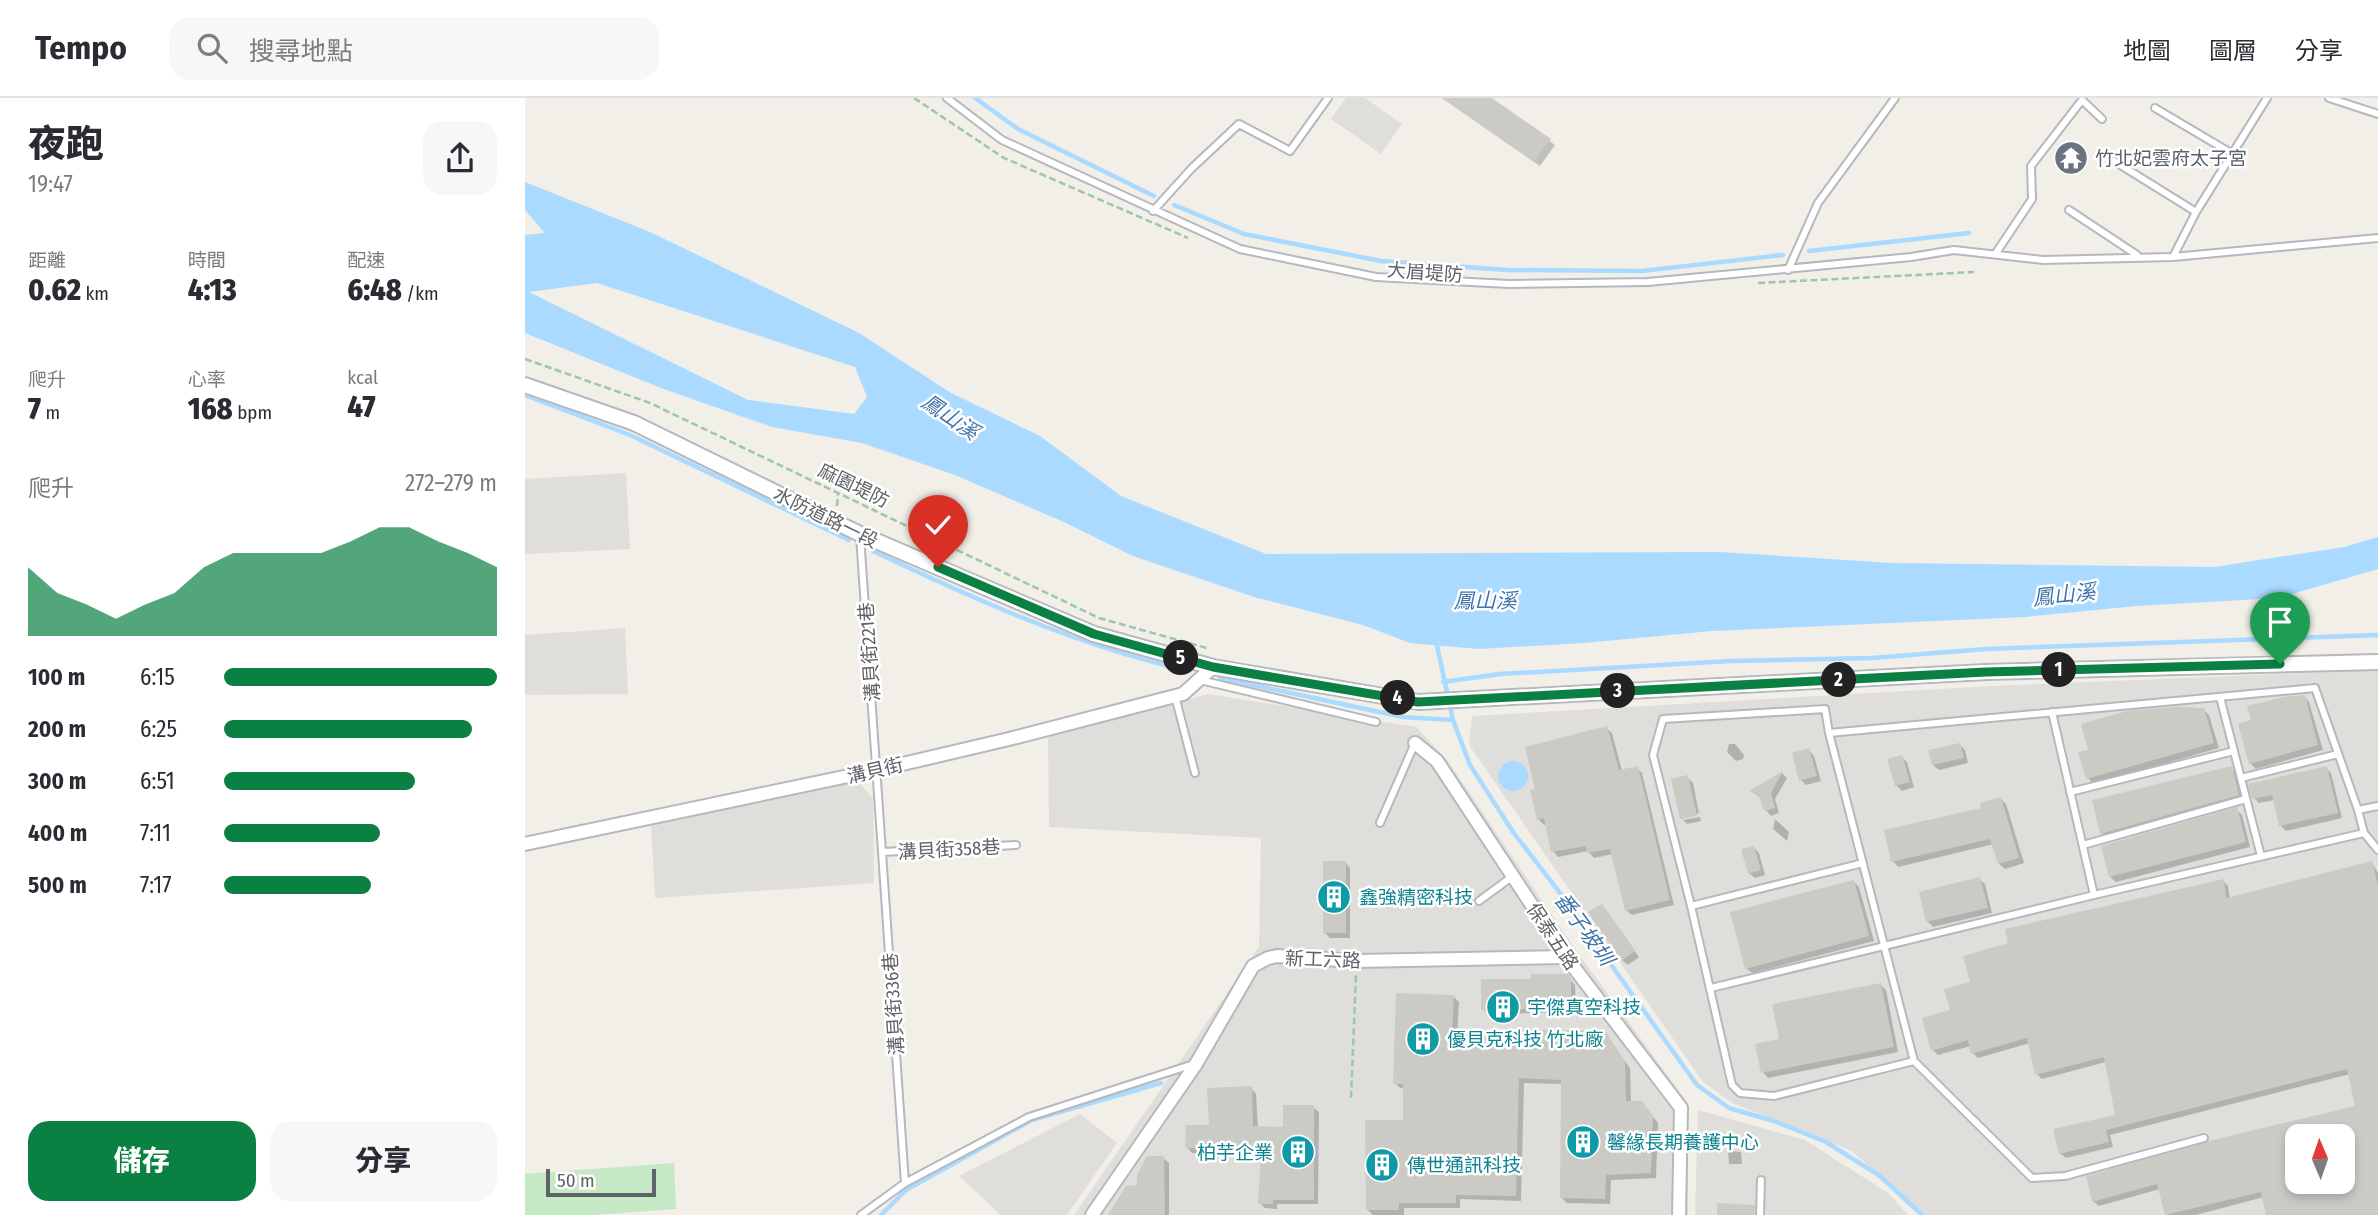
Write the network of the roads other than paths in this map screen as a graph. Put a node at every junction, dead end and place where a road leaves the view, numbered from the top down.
1 (947, 98) edge
2 (1328, 98) edge
3 (1895, 98) edge
4 (2267, 98) edge
5 (2329, 98) edge
6 (2346, 100) edge
7 (2155, 108) dead end
8 (2378, 114) edge
9 (2102, 119) dead end
10 (2231, 153) junction
11 (2114, 161) dead end
12 (2069, 209) dead end
13 (1153, 211) junction
14 (2196, 212) junction
15 (2378, 238) edge
16 (1996, 253) junction
17 (2139, 256) junction
18 (2173, 257) junction
19 (1789, 270) junction
20 (525, 385) edge
21 (860, 534) junction
22 (2378, 662) edge
23 (1213, 667) junction
24 (1199, 680) junction
25 (1175, 696) junction
26 (2220, 697) junction
27 (2052, 712) junction
28 (1375, 722) dead end
29 (1829, 733) junction
30 (1415, 743) joint
31 (2234, 751) junction
32 (2338, 754) junction
33 (877, 770) junction
34 (1195, 773) dead end
35 (2241, 778) junction
36 (2070, 792) junction
37 (2246, 799) junction
38 (2378, 806) edge
39 (2358, 810) junction
40 (1380, 823) dead end
41 (2364, 833) junction
42 (525, 844) edge
43 (1016, 845) dead end
44 (2083, 845) junction
45 (2378, 850) edge
46 (883, 852) junction
47 (2261, 856) junction
48 (1863, 863) junction
49 (1513, 876) junction
50 (2094, 895) junction
51 (1479, 901) dead end
52 (1691, 906) junction
53 (1885, 946) junction
54 (1566, 957) junction
55 (1711, 988) junction
56 (1914, 1061) junction
57 (1196, 1064) junction
58 (2204, 1138) dead end
59 (1761, 1180) dead end
60 (905, 1183) junction
61 (861, 1215) edge
62 (1092, 1215) edge
63 (1679, 1215) edge
64 (1760, 1215) edge

1 - 13 lane
2 - 13 lane
3 - 19 lane
4 - 10 lane
5 - 6 lane
6 - 8 lane
7 - 10 lane
9 - 16 lane
10 - 14 lane
11 - 14 lane
12 - 17 lane
13 - 19 lane
14 - 18 lane
15 - 18 lane
16 - 17 lane
16 - 19 lane
17 - 18 lane
20 - 21 street, 水防道路一段
21 - 23 street, 水防道路一段
21 - 33 lane, 溝貝街221巷
22 - 23 street, 水防道路一段
23 - 24 street, 溝貝街
24 - 25 street, 溝貝街
24 - 28 lane
25 - 33 street, 溝貝街
25 - 34 lane
26 - 27 lane
26 - 31 lane
26 - 32 lane
27 - 29 lane
27 - 36 lane
29 - 48 lane
29 - 52 lane
30 - 40 lane
30 - 49 street, 保泰五路
31 - 35 lane
31 - 36 lane
32 - 35 lane
32 - 39 lane
33 - 42 street, 溝貝街
33 - 46 lane, 溝貝街336巷
35 - 37 lane
36 - 44 lane
37 - 44 lane
37 - 47 lane
38 - 39 lane
39 - 41 lane
41 - 45 lane
41 - 47 lane
43 - 46 lane, 溝貝街358巷
44 - 50 lane
46 - 60 lane, 溝貝街336巷
47 - 50 lane
48 - 52 lane
48 - 53 lane
49 - 51 lane
49 - 54 street, 保泰五路
50 - 53 lane
52 - 55 lane
53 - 55 lane
53 - 56 lane
54 - 57 street, 新工六路
54 - 63 street, 保泰五路
55 - 56 lane
56 - 58 lane
57 - 60 lane
57 - 62 street, 新工六路
59 - 64 lane
60 - 61 lane

